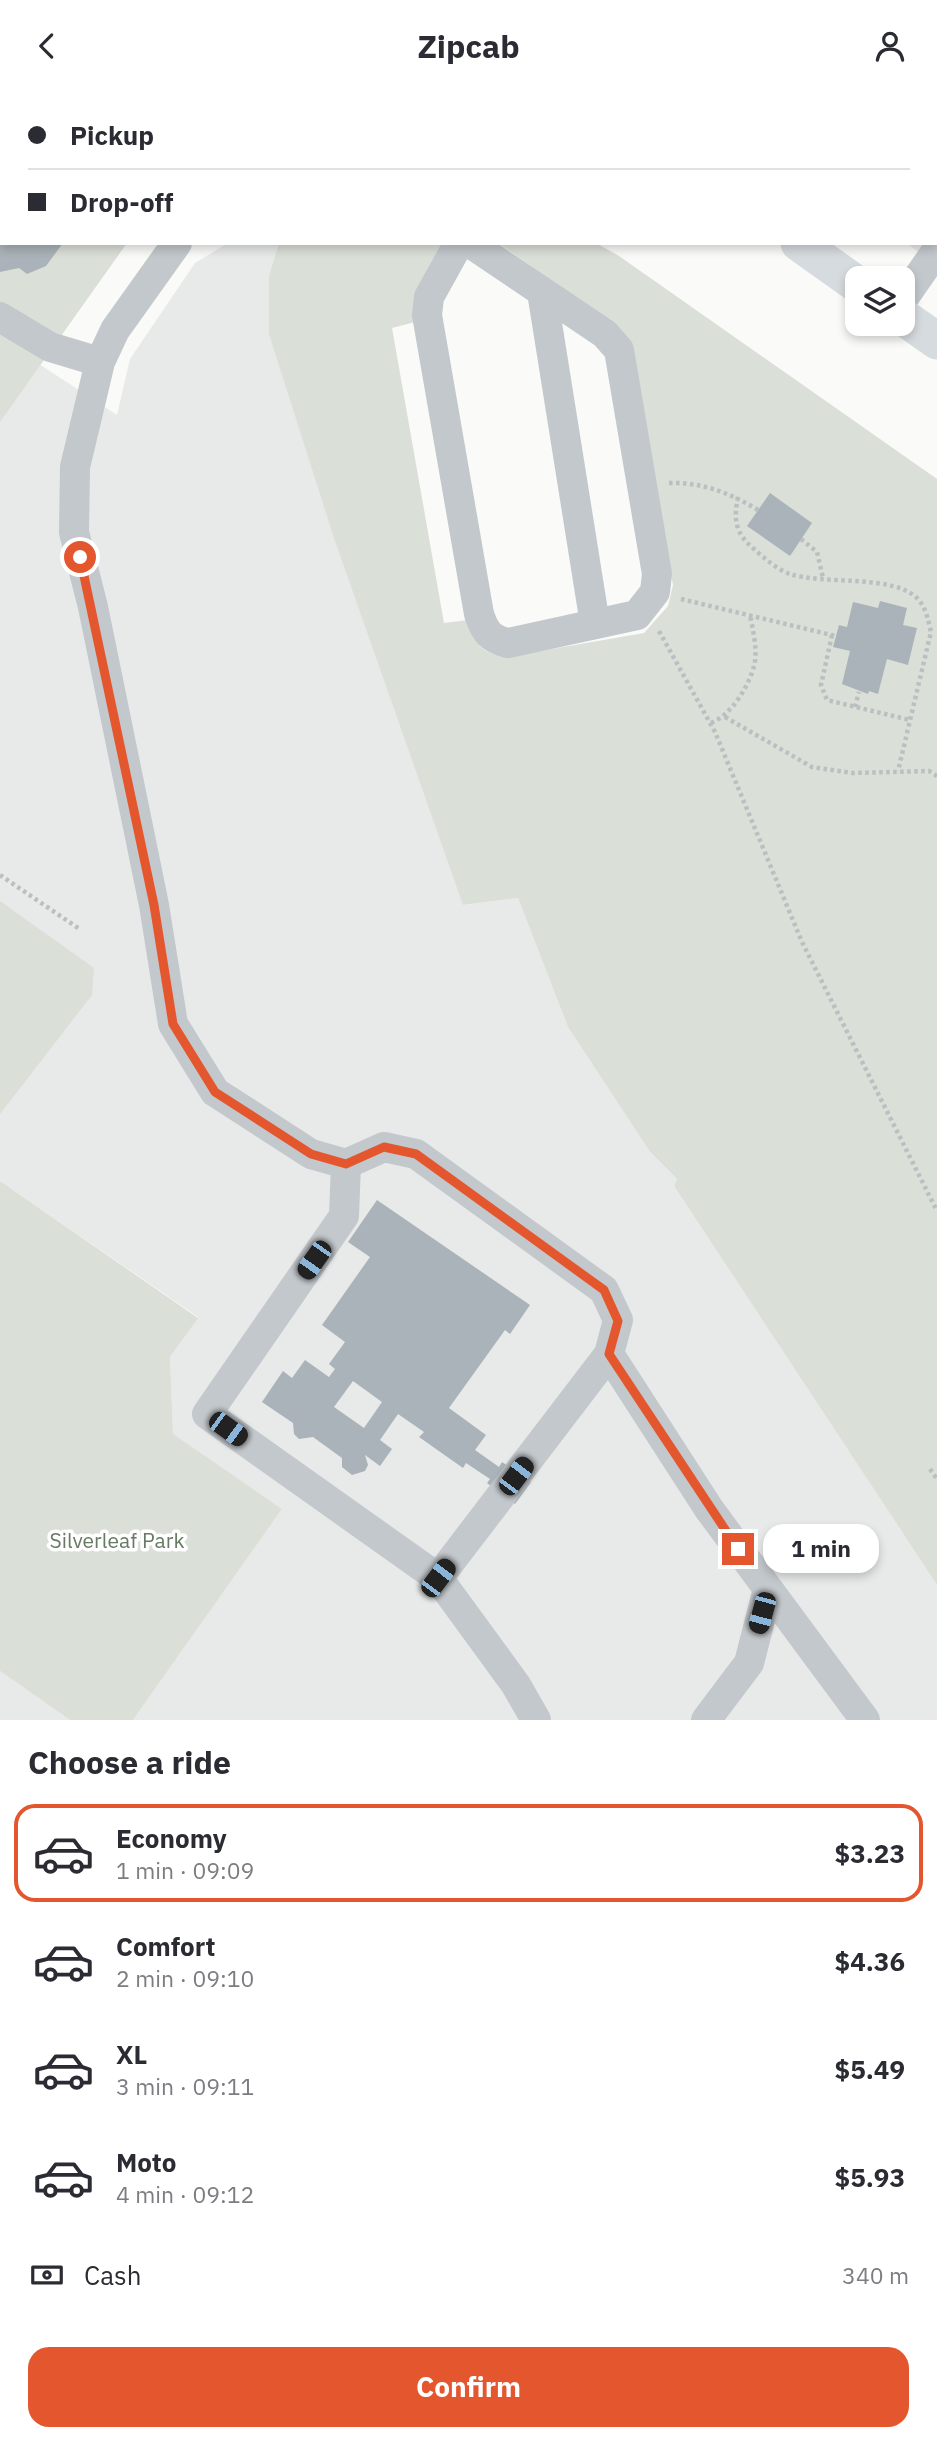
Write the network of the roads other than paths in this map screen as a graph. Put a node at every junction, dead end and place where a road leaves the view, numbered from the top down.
1 (176, 245) edge
2 (458, 245) edge
3 (473, 245) edge
4 (802, 245) edge
5 (937, 250) edge
6 (845, 276) edge
7 (915, 282) edge
8 (542, 292) junction
9 (915, 325) edge
10 (4, 328) edge
11 (937, 341) edge
12 (100, 362) junction
13 (595, 624) junction
14 (346, 1164) junction
15 (609, 1354) junction
16 (438, 1578) junction
17 (768, 1589) junction
18 (536, 1720) edge
19 (706, 1720) edge
20 (865, 1720) edge

1 - 12 street
2 - 13 street
3 - 8 street
4 - 6 main road
5 - 7 street
8 - 13 street
8 - 13 street
9 - 11 main road
10 - 12 street
12 - 14 street
14 - 15 street
14 - 16 street
15 - 16 street
15 - 17 street
16 - 18 street
17 - 19 street
17 - 20 street

